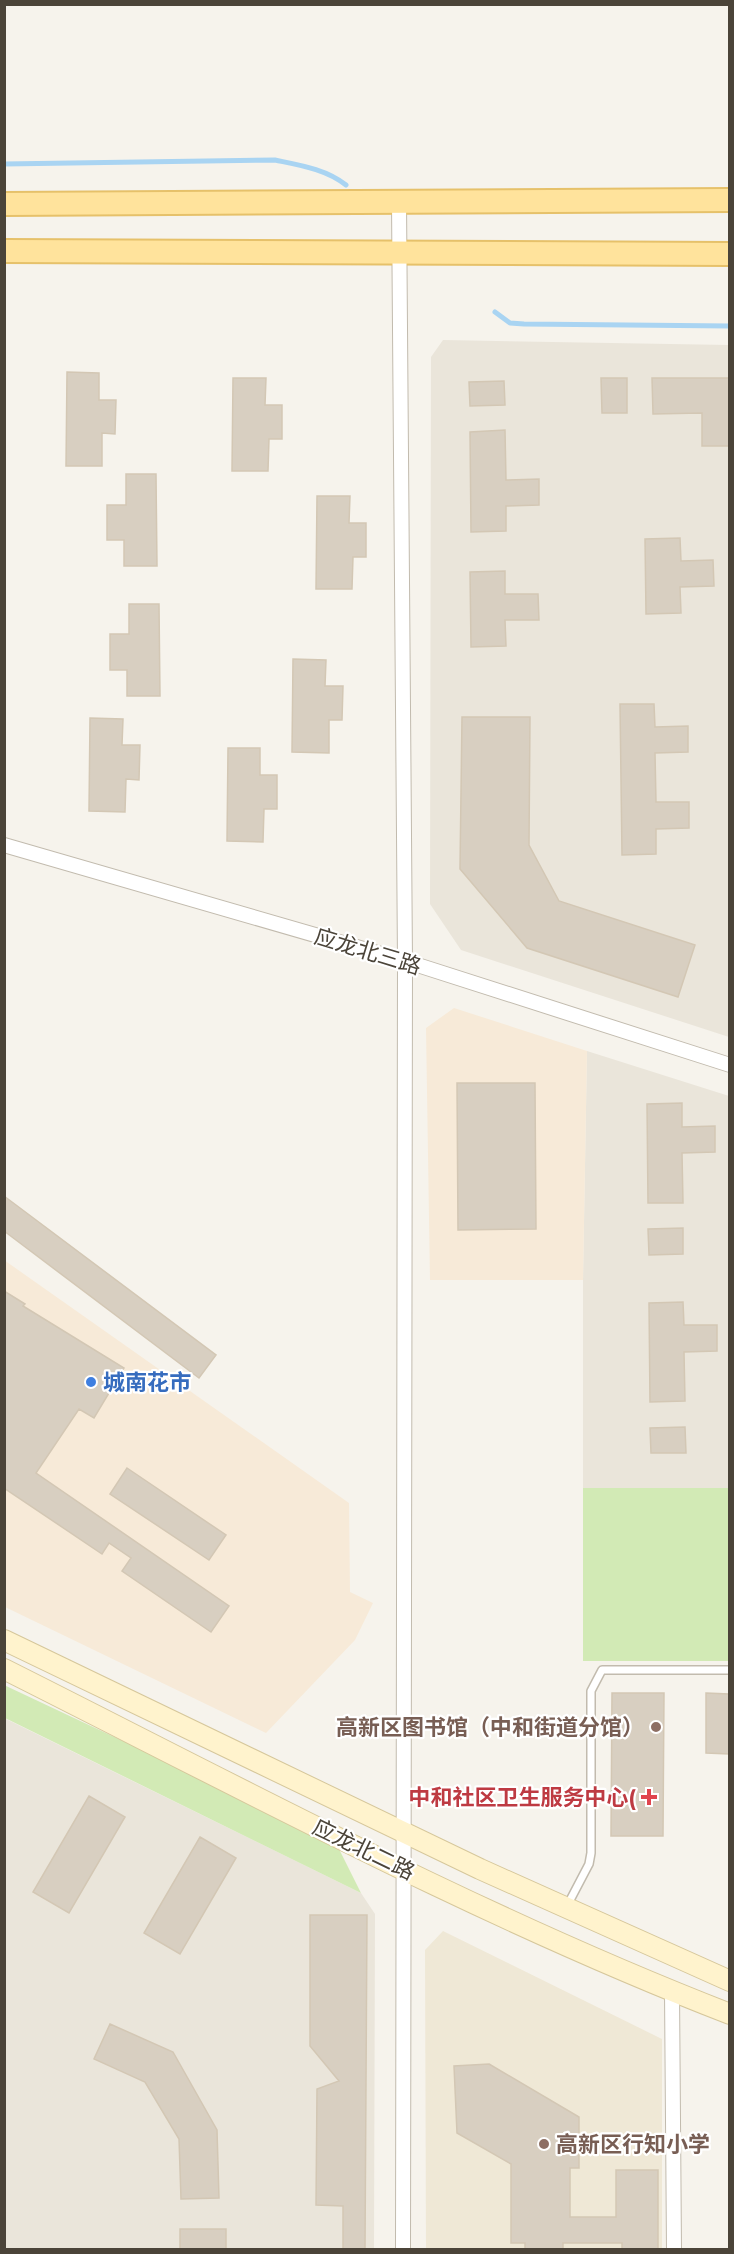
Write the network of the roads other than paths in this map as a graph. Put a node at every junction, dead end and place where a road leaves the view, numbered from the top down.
1 (729, 200) edge
2 (399, 202) junction
3 (4, 204) edge
4 (4, 251) edge
5 (401, 252) junction
6 (729, 254) edge
7 (4, 844) edge
8 (405, 961) junction
9 (729, 1065) edge
10 (4, 1640) edge
11 (4, 1670) edge
12 (729, 1670) edge
13 (402, 1832) junction
14 (402, 1869) junction
15 (566, 1908) junction
16 (729, 1981) edge
17 (672, 1991) junction
18 (729, 2014) edge
19 (403, 2250) edge
20 (674, 2250) edge

1 - 2 main road
2 - 3 main road
2 - 5 street
4 - 5 main road
5 - 6 main road
5 - 8 street
7 - 8 street, 应龙北三路
8 - 9 street, 应龙北三路
8 - 13 street
10 - 13 main road, 应龙北二路
11 - 14 main road, 应龙北二路
12 - 15 lane
13 - 14 street
13 - 15 main road, 应龙北二路
14 - 17 main road, 应龙北二路
14 - 19 street
15 - 16 main road, 应龙北二路
17 - 18 main road, 应龙北二路
17 - 20 street

